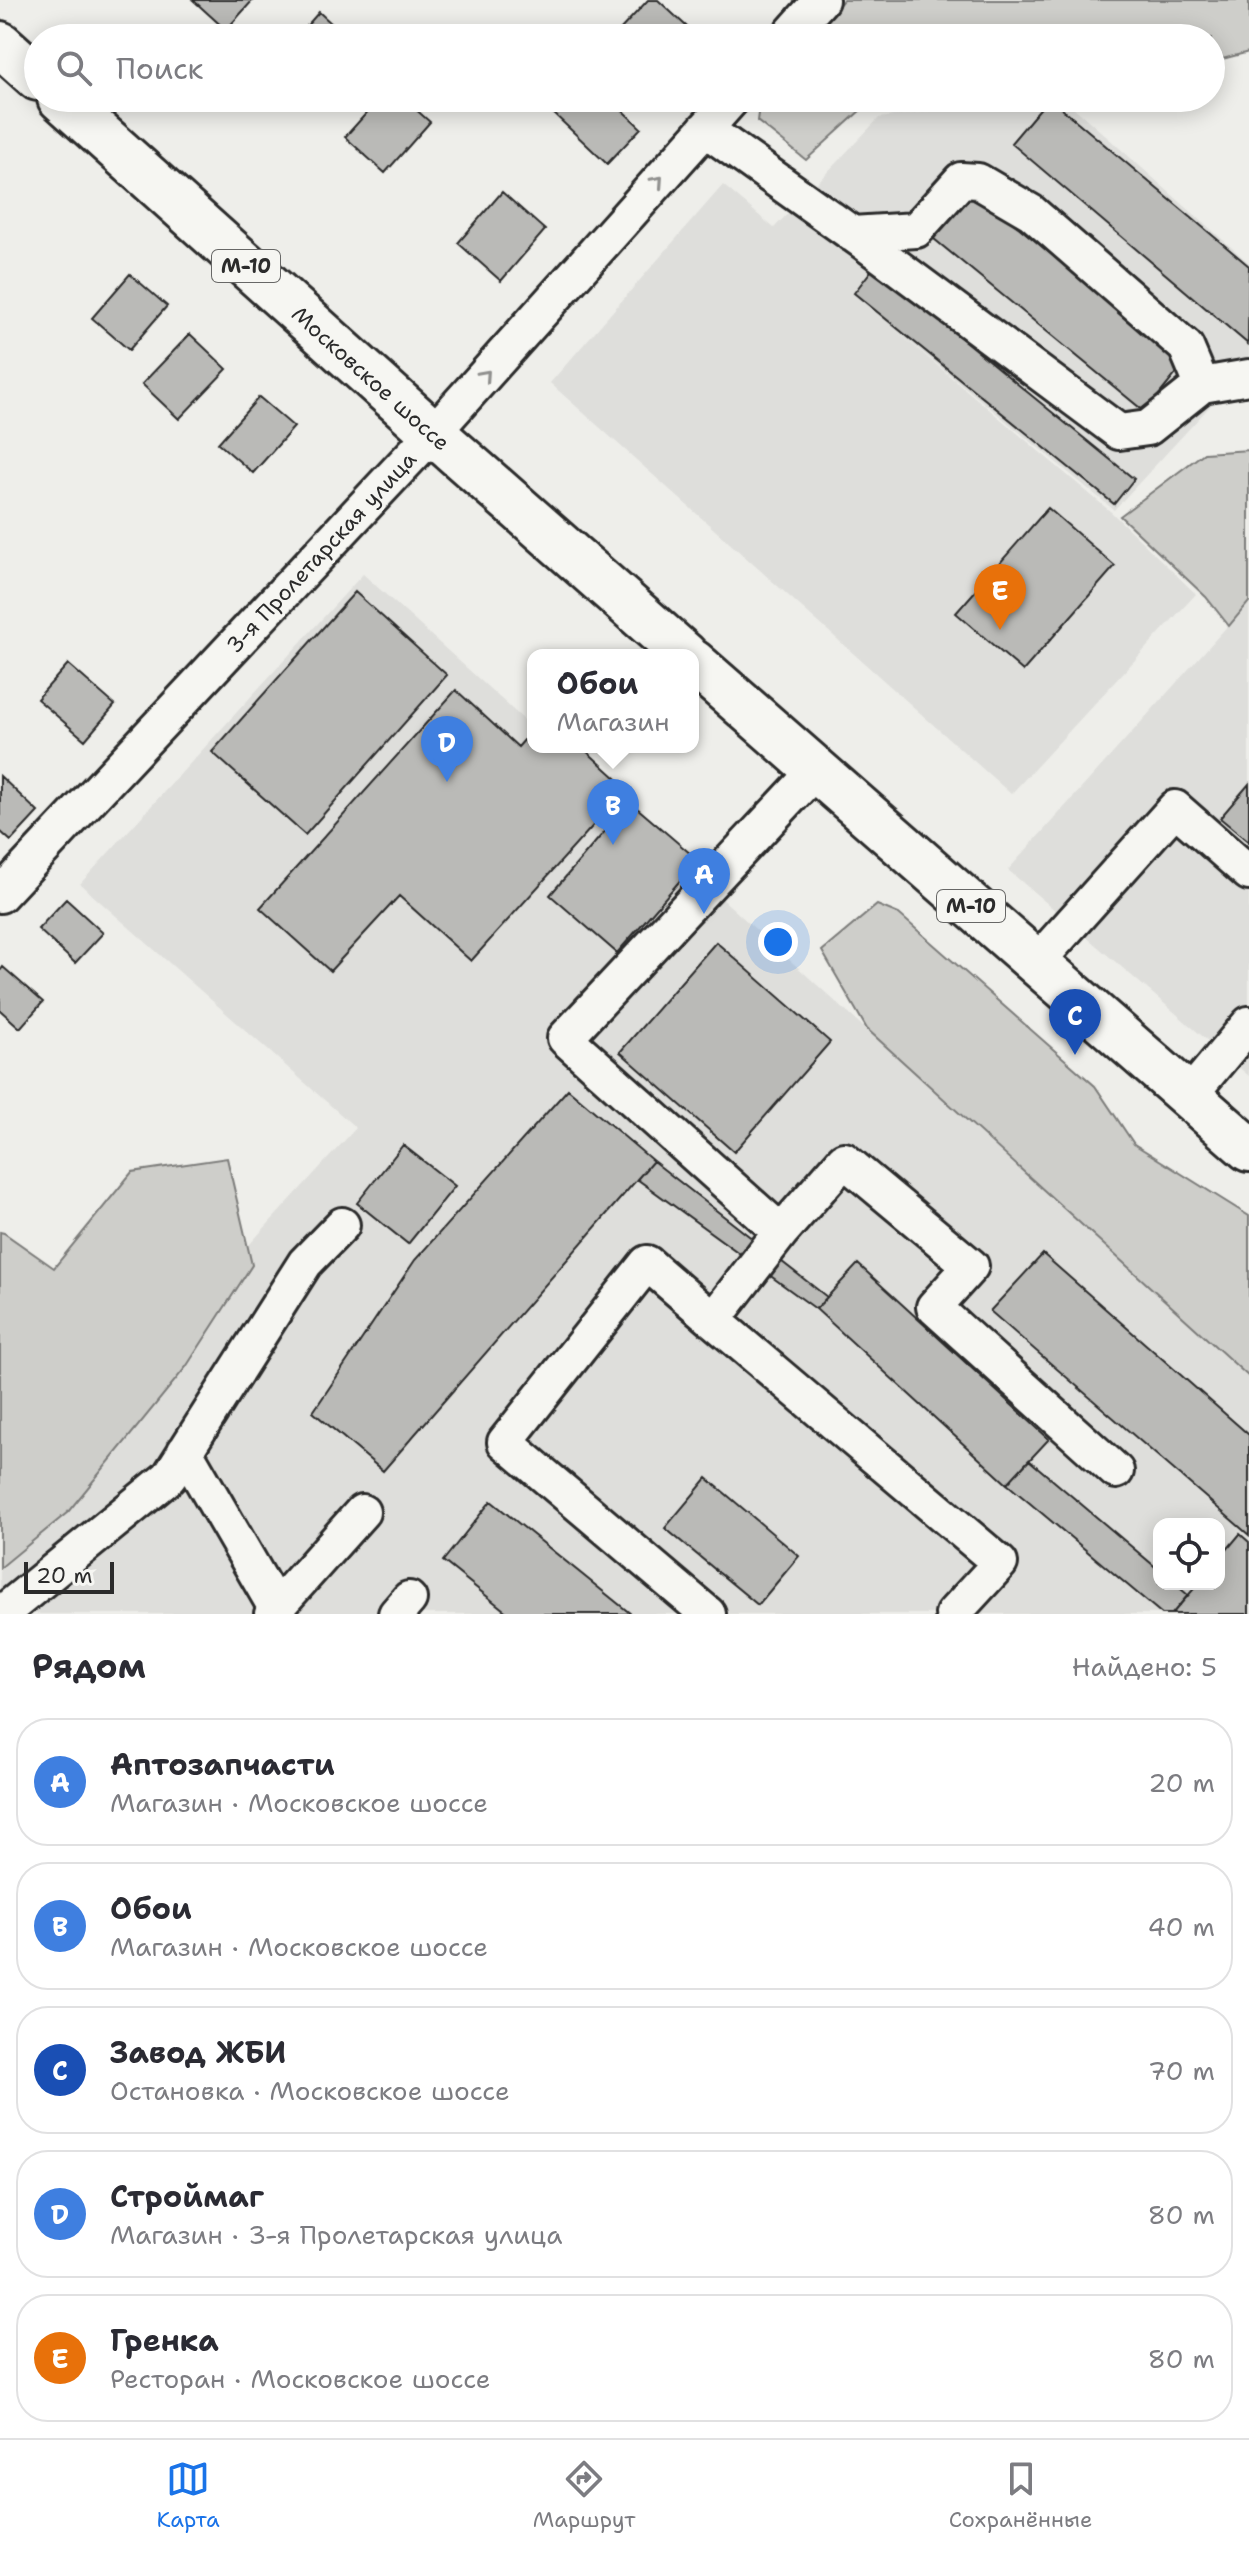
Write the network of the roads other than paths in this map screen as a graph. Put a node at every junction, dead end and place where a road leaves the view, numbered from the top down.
1 (821, 0) edge
2 (800, 24) edge
3 (0, 44) edge
4 (24, 65) edge
5 (76, 112) edge
6 (720, 112) edge
7 (705, 129) junction
8 (852, 234) junction
9 (1249, 377) edge
10 (1202, 385) junction
11 (433, 433) junction
12 (678, 649) edge
13 (699, 667) edge
14 (816, 770) junction
15 (1249, 873) edge
16 (0, 895) edge
17 (1036, 963) junction
18 (1249, 1024) edge
19 (1189, 1096) junction
20 (1249, 1149) edge
21 (342, 1225) dead end
22 (781, 1232) junction
23 (713, 1320) junction
24 (185, 1451) junction
25 (1116, 1471) dead end
26 (362, 1512) dead end
27 (274, 1611) edge
28 (7, 1614) edge
29 (708, 1614) edge
30 (953, 1614) edge

1 - 2 street
3 - 4 highway
5 - 11 highway, Московское шоссе / М-10
6 - 7 street, 3-я Пролетарская улица
7 - 8 street
11 -> 7 street, 3-я Пролетарская улица
8 - 10 street
8 - 10 street
9 - 10 street
11 - 12 highway, Московское шоссе / М-10
11 - 16 street, 3-я Пролетарская улица
13 - 14 highway, М-10
14 - 17 highway, М-10
14 - 22 street
15 - 17 street
17 - 19 highway, М-10
18 - 19 street
19 - 20 highway, М-10
21 - 24 street
22 - 23 street
22 - 25 street
23 - 29 street
23 - 30 street
24 - 27 street
24 - 28 street
26 - 27 street

